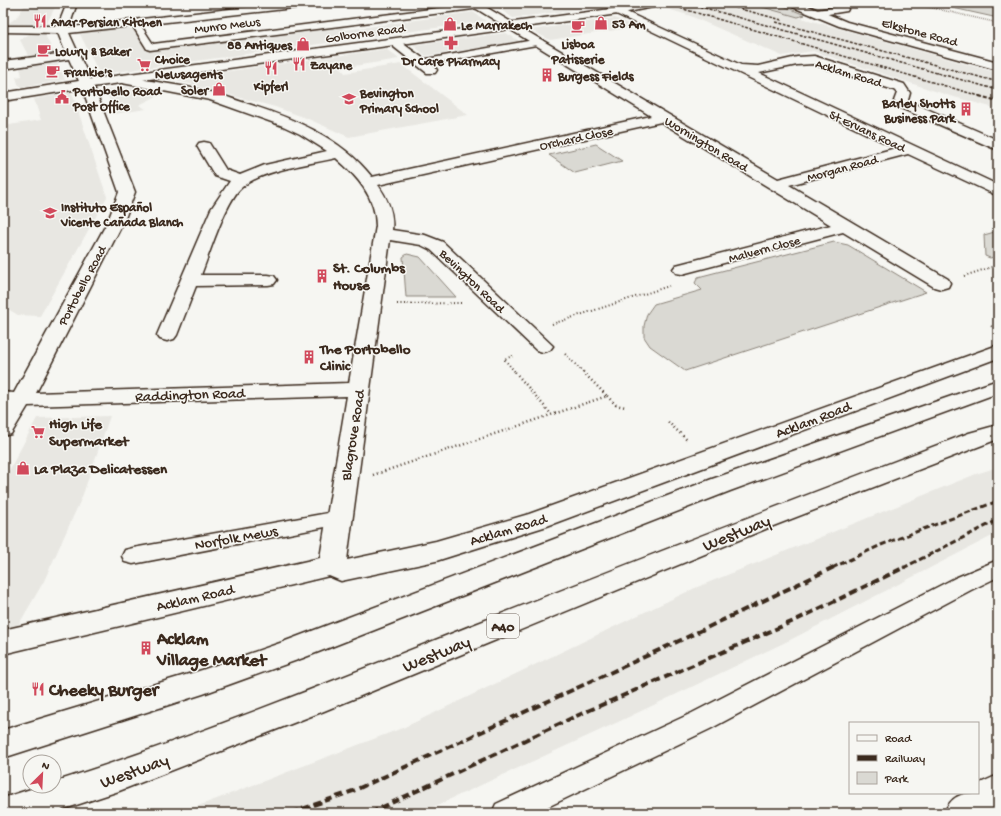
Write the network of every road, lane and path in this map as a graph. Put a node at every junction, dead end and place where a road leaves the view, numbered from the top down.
1 (72, 3) edge
2 (311, 3) edge
3 (792, 3) edge
4 (911, 3) edge
5 (653, 4) edge
6 (475, 5) edge
7 (259, 6) edge
8 (844, 9) dead end
9 (618, 12) junction
10 (816, 13) junction
11 (135, 23) junction
12 (998, 23) edge
13 (511, 26) junction
14 (3, 29) edge
15 (62, 30) junction
16 (394, 42) junction
17 (539, 42) junction
18 (74, 55) junction
19 (421, 62) junction
20 (3, 65) edge
21 (998, 66) edge
22 (431, 70) dead end
23 (744, 70) junction
24 (137, 77) junction
25 (121, 80) junction
26 (85, 84) junction
27 (196, 93) junction
28 (3, 97) edge
29 (664, 117) junction
30 (998, 145) edge
31 (204, 146) dead end
32 (909, 149) junction
33 (340, 153) junction
34 (241, 180) junction
35 (368, 182) junction
36 (776, 184) junction
37 (998, 191) edge
38 (846, 226) junction
39 (382, 234) junction
40 (682, 269) joint
41 (268, 280) dead end
42 (189, 281) junction
43 (941, 283) dead end
44 (497, 302) junction
45 (373, 305) junction
46 (991, 326) dead end
47 (998, 330) edge
48 (528, 332) junction
49 (167, 335) dead end
50 (543, 346) dead end
51 (998, 351) edge
52 (565, 353) dead end
53 (513, 356) dead end
54 (998, 386) edge
55 (360, 389) junction
56 (608, 396) junction
57 (12, 399) edge
58 (625, 407) dead end
59 (551, 414) junction
60 (3, 429) edge
61 (998, 432) edge
62 (344, 484) junction
63 (339, 518) junction
64 (133, 556) dead end
65 (333, 565) junction
66 (998, 568) edge
67 (3, 642) edge
68 (3, 744) edge
69 (998, 790) edge
70 (5, 813) edge
71 (506, 813) edge
72 (961, 813) edge

1 - 15 main road
2 - 7 main road
3 - 10 main road, Elkstone Road
4 - 12 path
5 - 9 main road, Golborne Road
6 - 11 lane, Munro Mews
6 - 13 main road, Wornington Road
7 - 11 main road
8 - 10 lane
9 - 13 main road, Golborne Road
9 - 23 main road, St Ervans Road
10 - 21 main road, Elkstone Road
11 - 15 main road
13 - 16 main road, Golborne Road
13 - 17 main road, Wornington Road
14 - 15 main road
15 - 18 main road, Portobello Road
16 - 19 main road
16 - 24 main road, Golborne Road
17 - 19 lane
17 - 29 main road, Wornington Road
18 - 20 main road
18 - 26 main road, Portobello Road
19 - 22 main road
23 - 30 main road, Acklam Road
23 - 32 main road, St Ervans Road
24 - 25 main road, Golborne Road
24 - 27 main road
25 - 26 main road, Golborne Road
25 - 27 main road
26 - 28 main road, Golborne Road
26 - 57 main road, Portobello Road
27 - 33 main road
29 - 35 main road, Orchard Close
29 - 36 main road, Wornington Road
31 - 34 main road
32 - 36 main road, Morgan Road
32 - 37 main road, St Ervans Road
33 - 34 main road
33 - 35 main road
34 - 42 main road
35 - 39 main road
36 - 38 main road, Wornington Road
38 - 40 main road, Malvern Close
38 - 43 main road, Wornington Road
39 - 44 main road, Bevington Road
39 - 45 main road, Blagrove Road
40 - 48 path
41 - 42 main road
42 - 49 main road
44 - 45 path
44 - 48 main road, Bevington Road
45 - 55 main road, Blagrove Road
46 - 47 path
48 - 50 main road, Bevington Road
51 - 65 main road, Acklam Road
52 - 56 path
53 - 59 path
54 - 68 main road
55 - 57 main road, Raddington Road
55 - 62 main road, Blagrove Road
56 - 58 path
56 - 59 path
57 - 60 main road, Portobello Road
59 - 62 path
61 - 70 main road, Westway / A40
62 - 63 main road, Blagrove Road
63 - 64 lane, Norfolk Mews
63 - 65 main road, Blagrove Road
65 - 67 main road, Acklam Road
66 - 71 lane
69 - 72 main road

